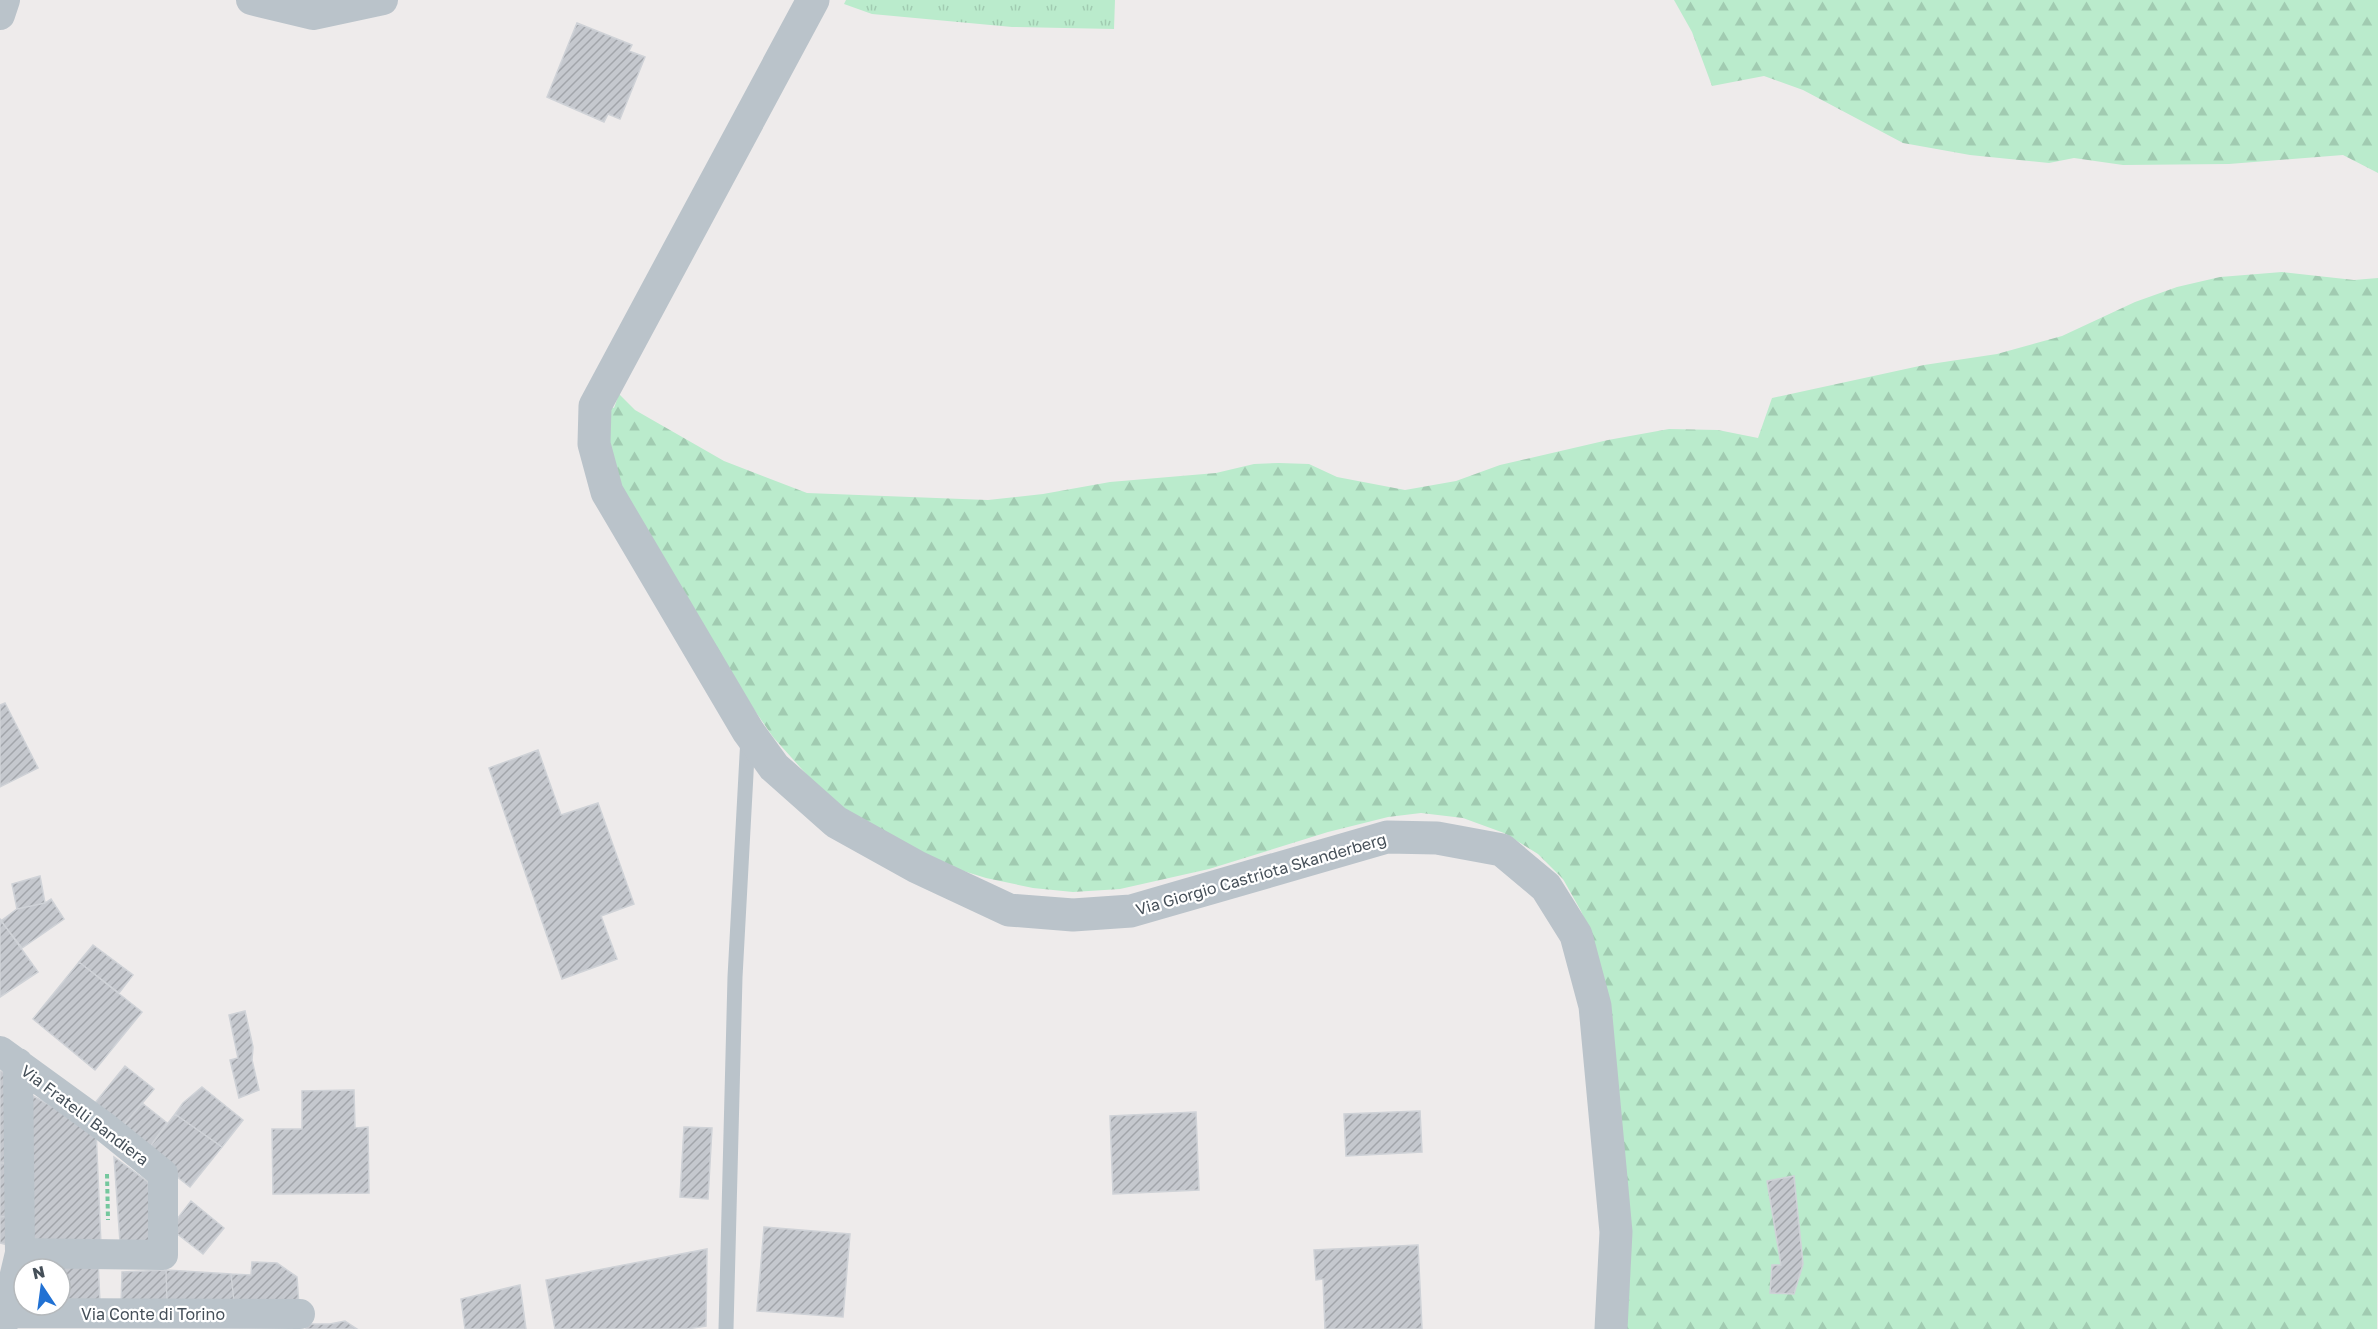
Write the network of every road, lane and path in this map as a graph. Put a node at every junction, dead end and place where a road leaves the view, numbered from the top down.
1 (5, 0) edge
2 (251, 0) edge
3 (383, 0) edge
4 (813, 0) edge
5 (0, 15) edge
6 (748, 731) junction
7 (9, 1057) edge
8 (20, 1253) junction
9 (300, 1314) dead end
10 (4, 1321) edge
11 (726, 1329) edge
12 (1611, 1329) edge

1 - 5 street
2 - 3 street
4 - 6 street, Via Giorgio Castriota Skanderberg
6 - 11 lane
6 - 12 street, Via Giorgio Castriota Skanderberg
7 - 8 street
7 - 8 street, Via Fratelli Bandiera
8 - 10 street
9 - 10 street, Via Conte di Torino

